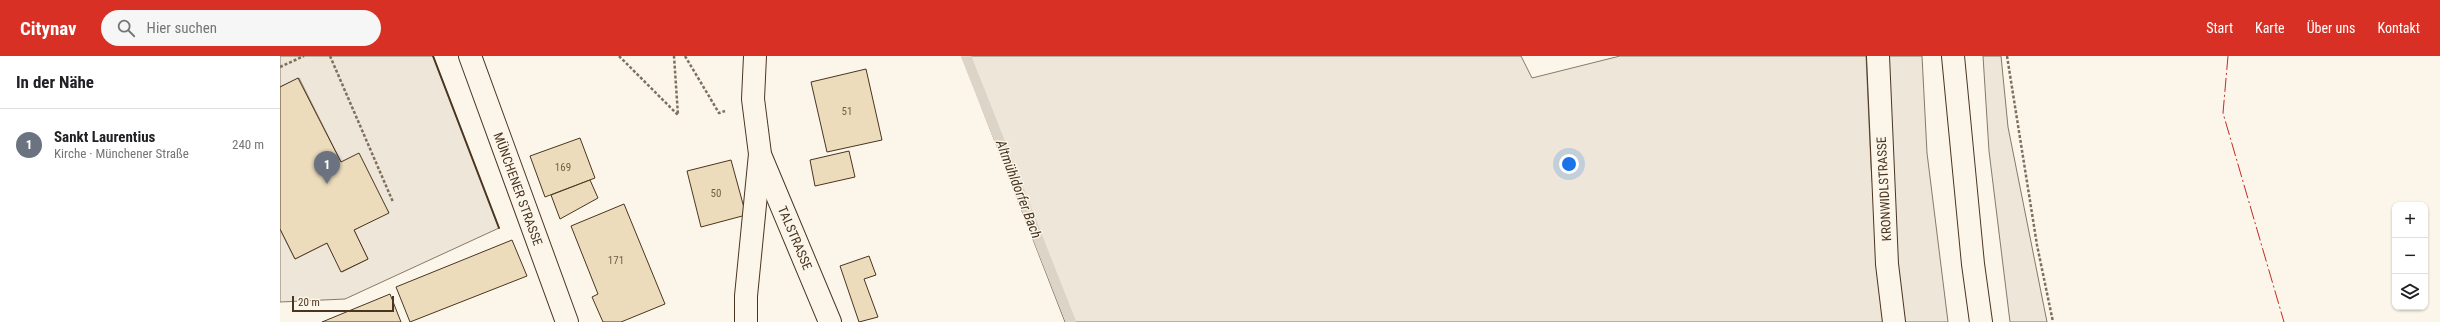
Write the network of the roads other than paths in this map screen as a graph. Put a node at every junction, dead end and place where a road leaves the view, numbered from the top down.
1 (470, 56) edge
2 (755, 56) edge
3 (1878, 56) edge
4 (1953, 56) edge
5 (760, 154) junction
6 (567, 322) edge
7 (746, 322) edge
8 (830, 322) edge
9 (1894, 322) edge
10 (1981, 322) edge

1 - 6 street, MÜNCHENER STRASSE
2 - 5 street, TALSTRASSE
3 - 9 street, KRONWIDLSTRASSE
4 - 10 street
5 - 7 street, TALSTRASSE
5 - 8 street, TALSTRASSE

